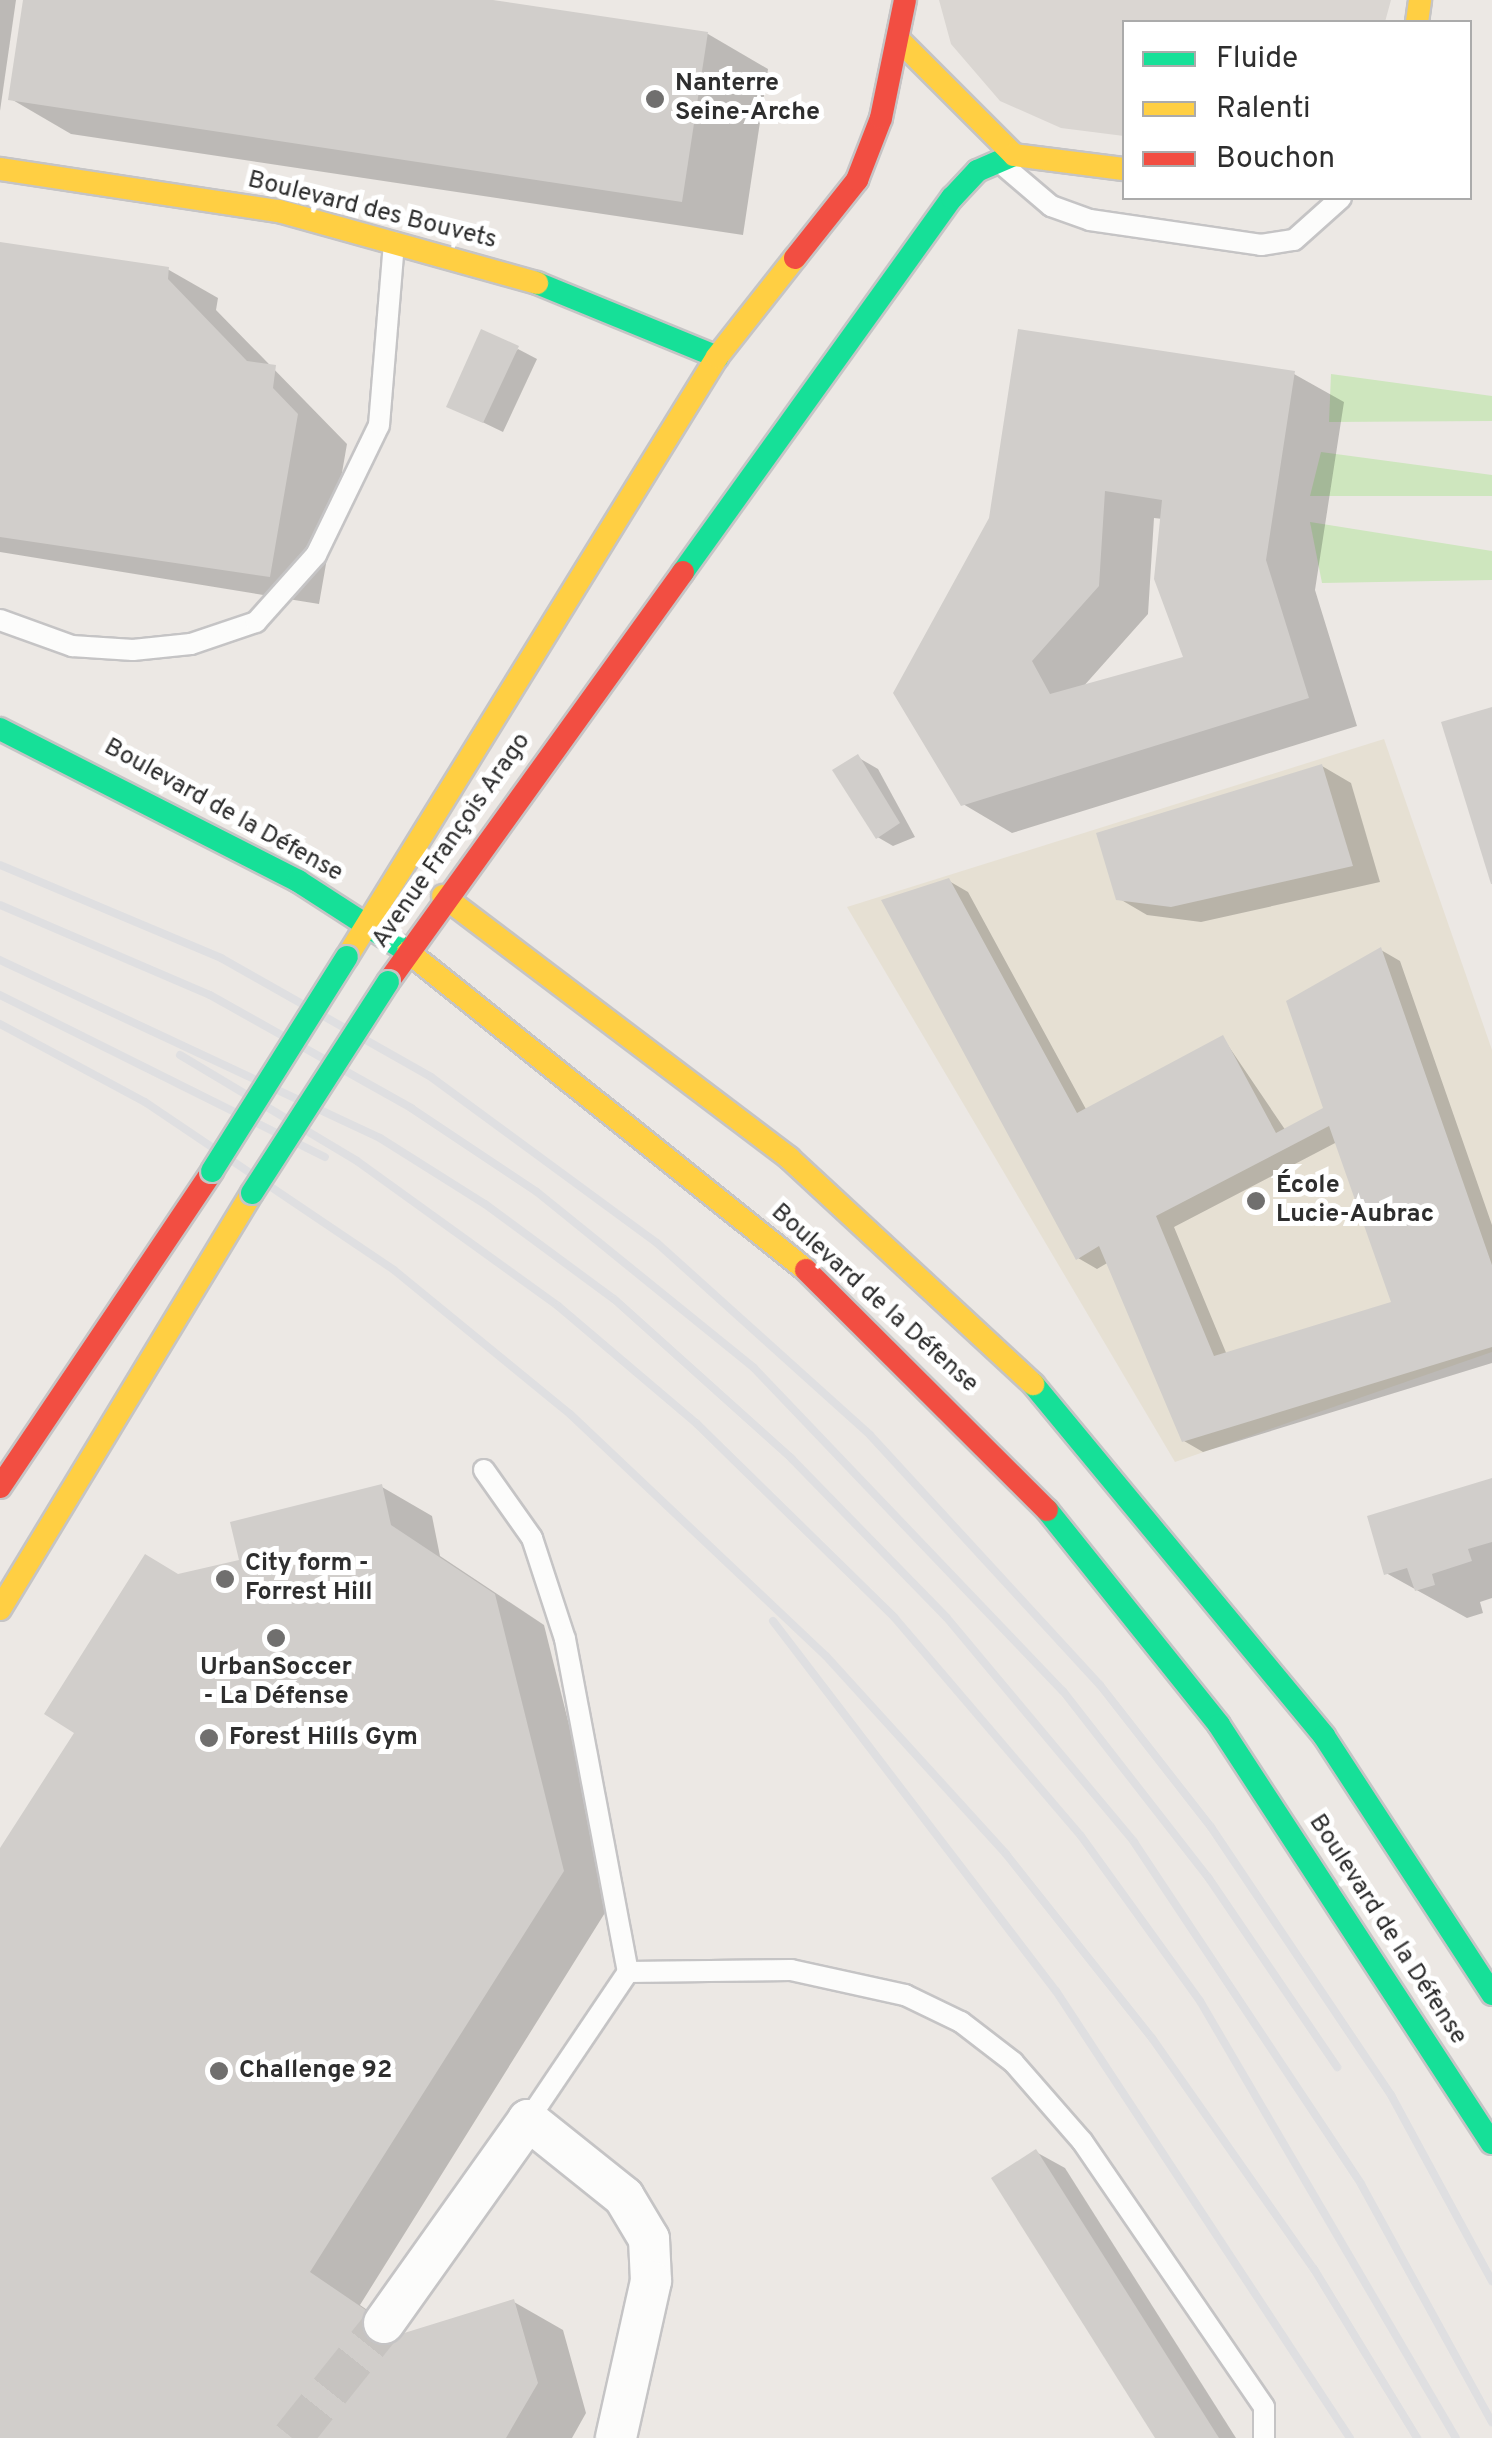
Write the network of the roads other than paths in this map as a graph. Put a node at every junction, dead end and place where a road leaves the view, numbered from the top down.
1 (905, 0) edge
2 (900, 40) junction
3 (1006, 158) junction
4 (0, 169) edge
5 (1122, 169) edge
6 (1339, 200) edge
7 (394, 240) junction
8 (717, 357) junction
9 (0, 620) edge
10 (0, 729) edge
11 (443, 896) junction
12 (368, 923) junction
13 (408, 952) junction
14 (484, 1470) dead end
15 (0, 1488) edge
16 (0, 1609) edge
17 (628, 1972) junction
18 (1492, 1994) edge
19 (528, 2120) junction
20 (1492, 2143) edge
21 (384, 2323) tunnel mouth
22 (616, 2438) edge
23 (1264, 2438) edge

1 - 2 main road, Avenue François Arago
2 - 3 main road
2 - 8 main road, Avenue François Arago
3 - 5 main road
3 - 6 lane
3 - 11 main road, Avenue François Arago
4 - 7 main road, Boulevard des Bouvets
7 - 8 main road, Boulevard des Bouvets
7 - 9 lane
8 - 12 main road, Avenue François Arago
10 - 12 main road, Boulevard de la Défense
11 - 13 main road, Avenue François Arago
11 - 18 main road, Boulevard de la Défense
12 - 13 main road, Boulevard de la Défense
12 - 15 main road, Avenue François Arago, bridge
13 - 16 main road, Avenue François Arago, bridge
13 - 20 main road, Boulevard de la Défense
14 - 17 lane
17 - 19 lane
17 - 23 lane
19 - 21 street
19 - 22 street

